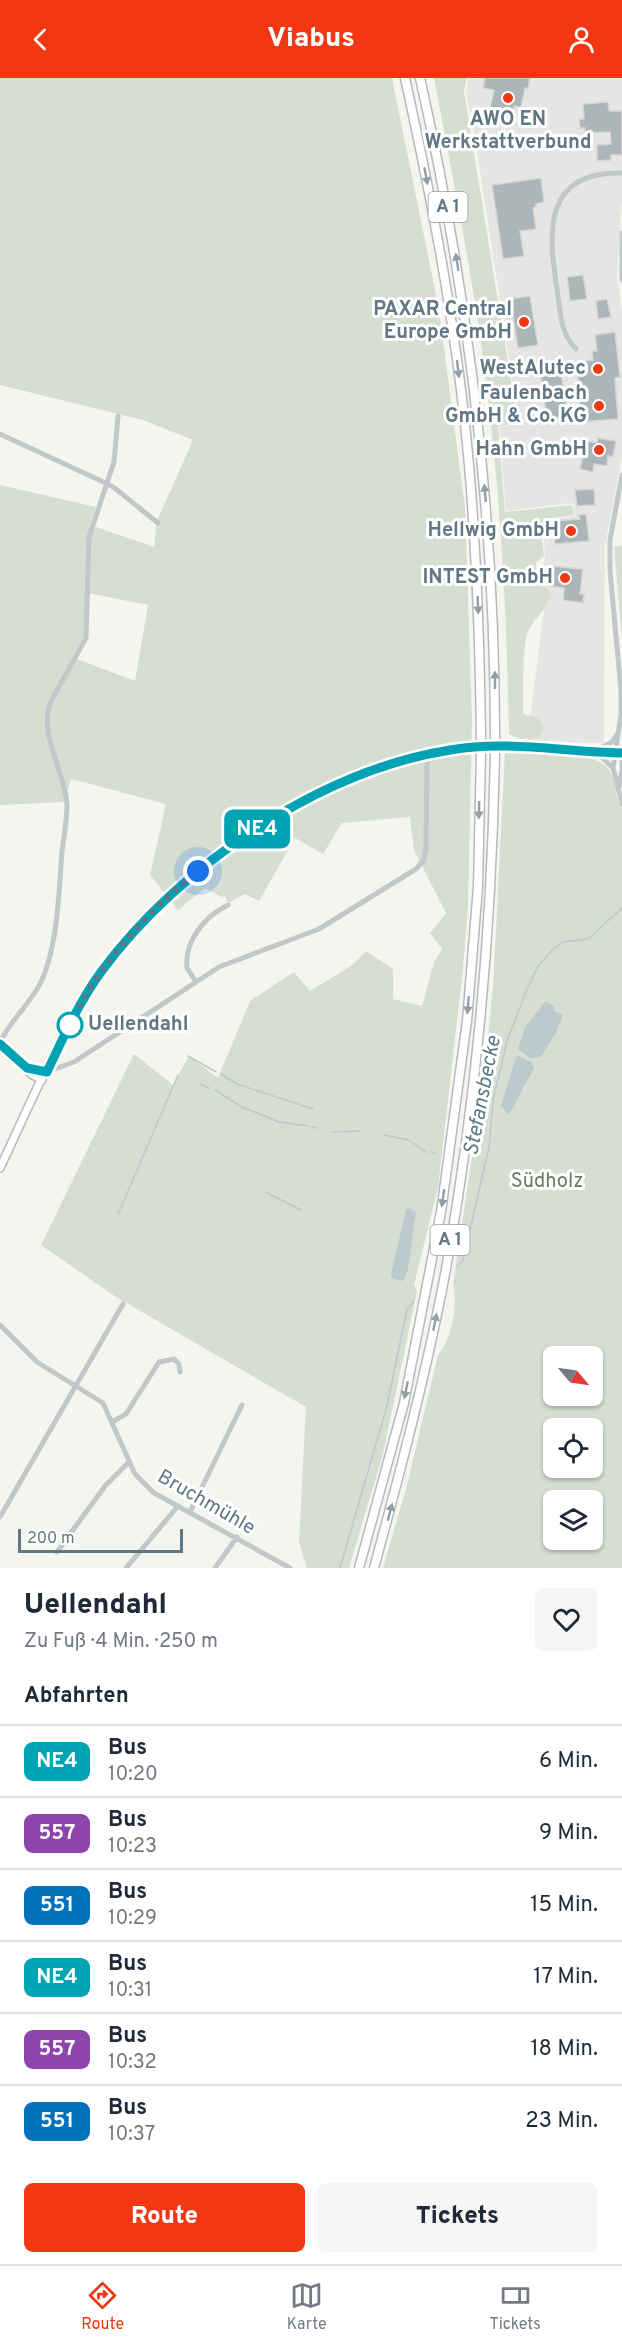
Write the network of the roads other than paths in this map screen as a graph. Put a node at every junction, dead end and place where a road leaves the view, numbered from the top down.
1 (405, 78) edge
2 (421, 78) edge
3 (622, 173) edge
4 (622, 233) edge
5 (622, 280) edge
6 (576, 349) dead end
7 (118, 416) dead end
8 (0, 434) edge
9 (622, 475) edge
10 (106, 483) junction
11 (158, 523) dead end
12 (621, 718) edge
13 (617, 735) junction
14 (595, 751) junction
15 (620, 752) edge
16 (427, 754) junction
17 (613, 768) junction
18 (622, 768) edge
19 (618, 789) junction
20 (622, 804) edge
21 (228, 905) dead end
22 (196, 982) junction
23 (0, 1043) edge
24 (27, 1068) junction
25 (47, 1072) junction
26 (42, 1080) junction
27 (0, 1168) edge
28 (123, 1304) dead end
29 (0, 1325) edge
30 (180, 1372) dead end
31 (75, 1385) junction
32 (242, 1405) dead end
33 (112, 1422) junction
34 (129, 1462) junction
35 (178, 1506) junction
36 (190, 1512) junction
37 (0, 1517) edge
38 (237, 1537) junction
39 (57, 1552) dead end
40 (126, 1568) edge
41 (214, 1568) edge
42 (290, 1568) edge
43 (359, 1568) edge
44 (374, 1568) edge

1 -> 43 highway, A 1, bridge
44 -> 2 highway, A 1, bridge
3 - 6 street
4 - 5 street
7 - 10 street
8 - 10 street
9 - 12 street
10 - 11 street
10 - 23 street
12 - 13 street
13 - 14 street
13 - 15 street
14 - 15 main road
14 - 16 main road
14 - 17 street
15 - 17 street
15 - 18 street
16 - 22 street
16 - 25 main road
17 - 19 street
18 - 19 street
19 - 20 street
21 - 22 street
22 - 25 street
23 - 24 main road
24 - 25 main road
24 - 26 main road
25 - 26 main road
26 - 27 main road
28 - 31 street
29 - 31 street, Bruchmühle
30 - 33 street
31 - 33 street, Bruchmühle
31 - 37 street
32 - 36 street
33 - 34 street, Bruchmühle
34 - 35 street, Bruchmühle
34 - 39 street
35 - 36 street, Bruchmühle
35 - 40 street
36 - 38 street, Bruchmühle
38 - 41 street
38 - 42 street, Bruchmühle

